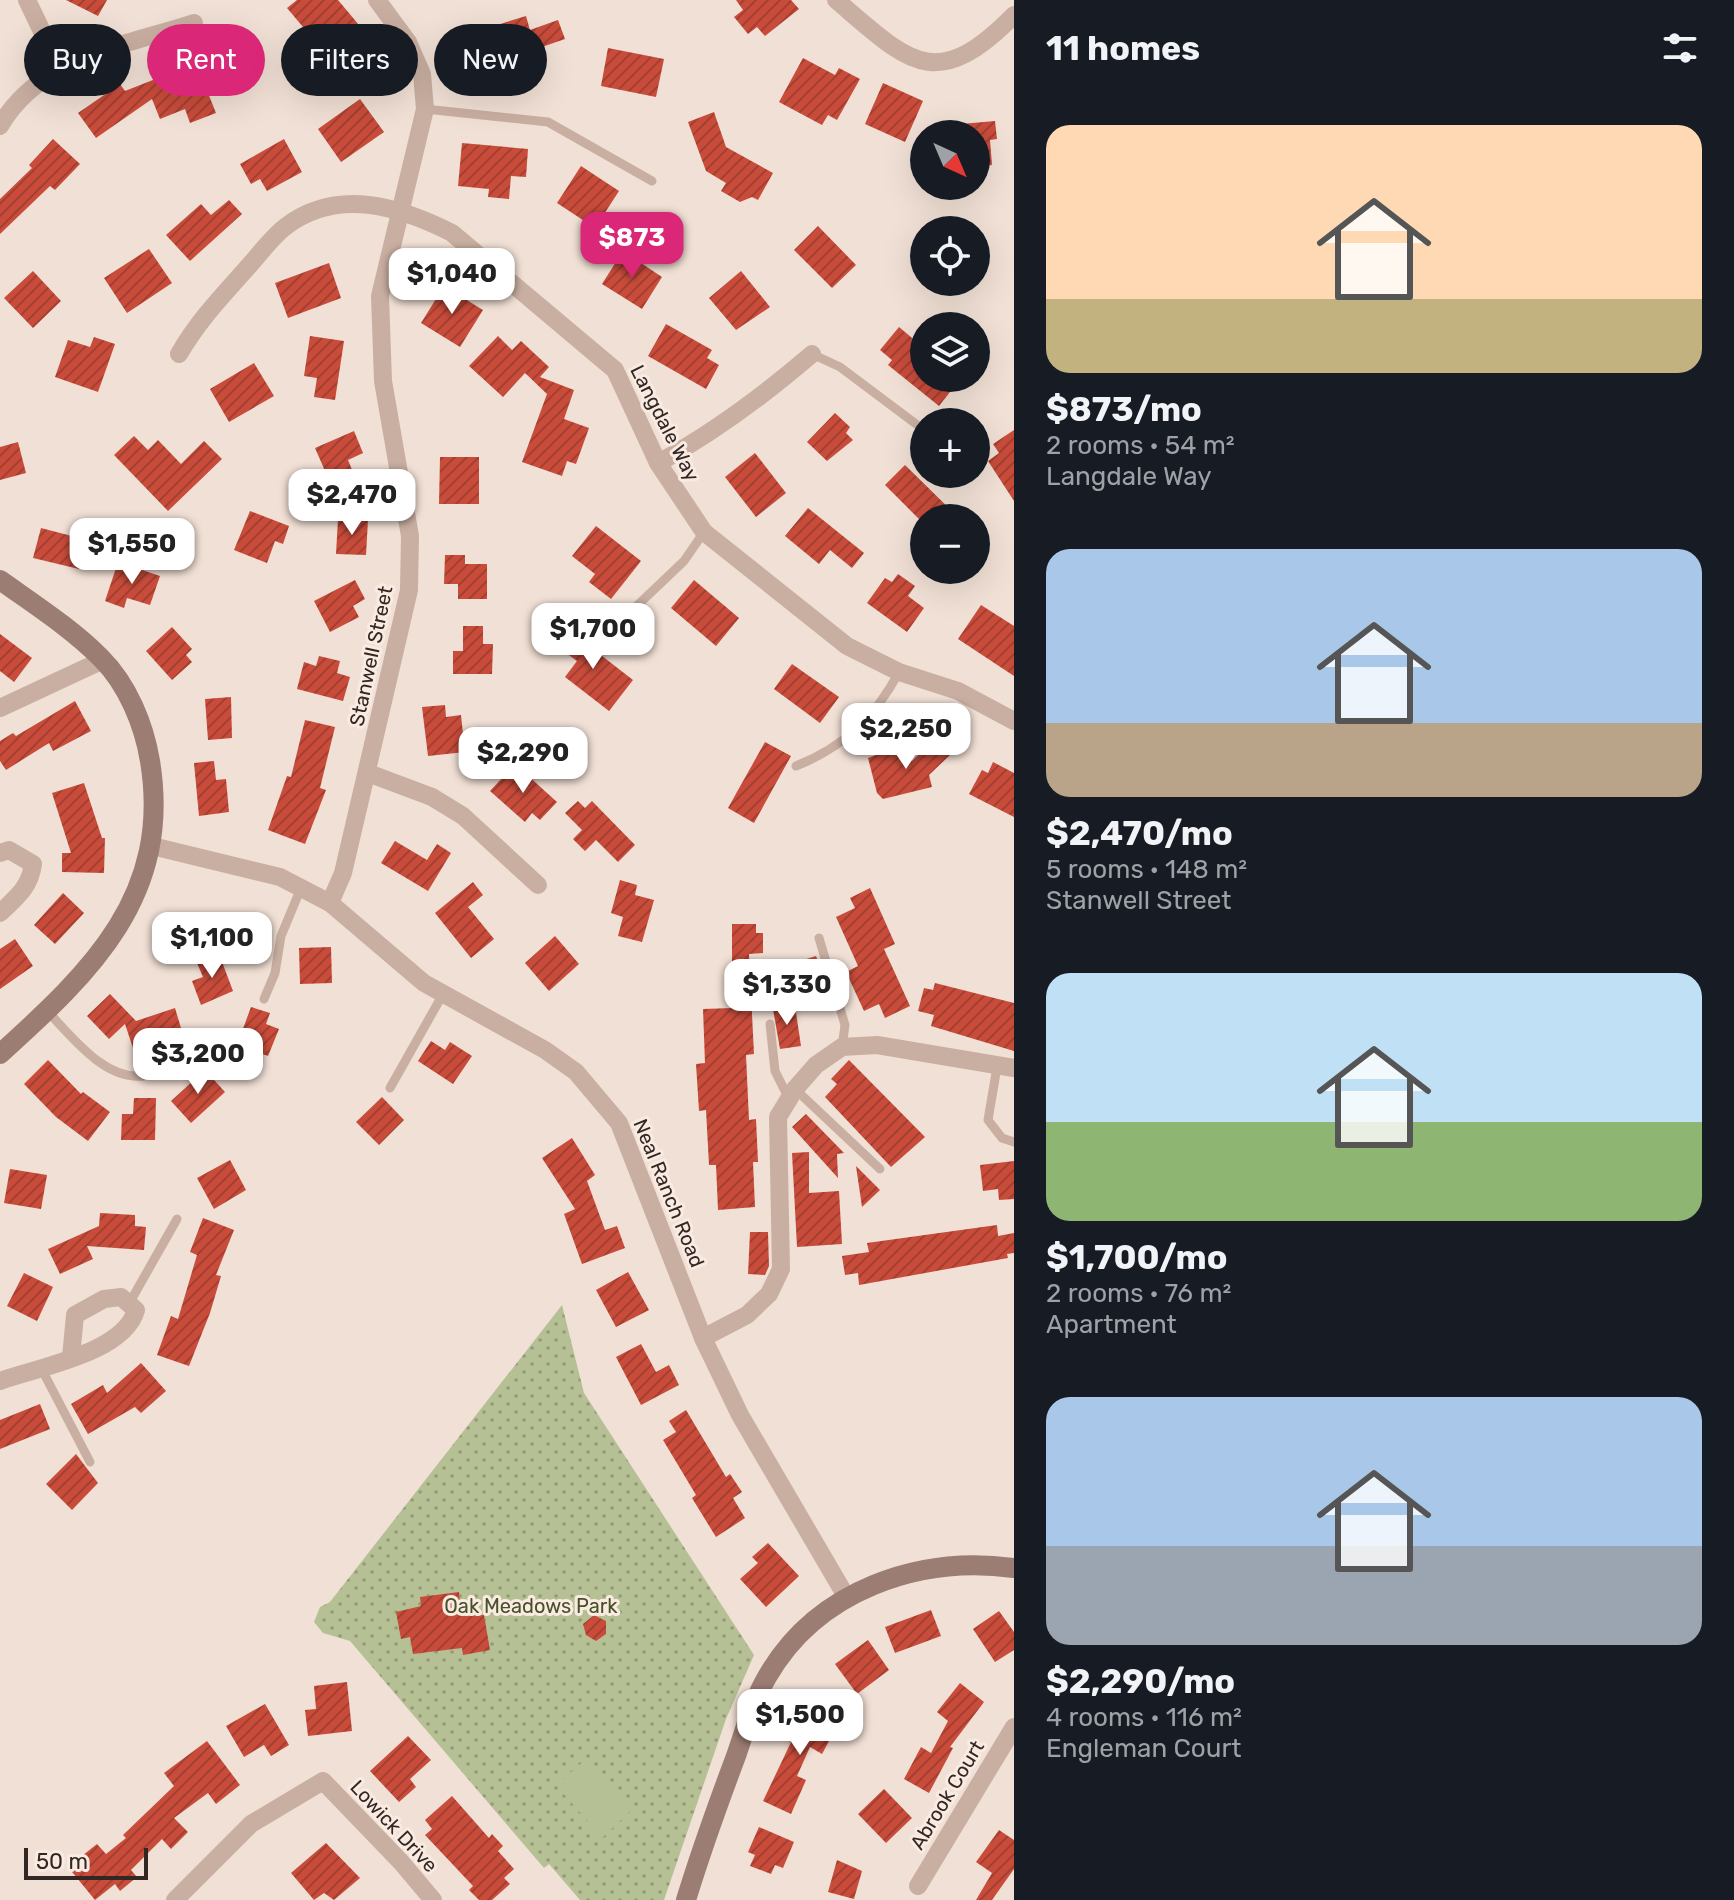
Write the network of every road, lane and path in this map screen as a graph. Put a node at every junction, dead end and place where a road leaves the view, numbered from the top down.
1 (27, 0) edge
2 (377, 0) edge
3 (836, 0) edge
4 (1014, 15) edge
5 (194, 23) dead end
6 (38, 24) edge
7 (131, 44) edge
8 (24, 94) edge
9 (425, 109) junction
10 (0, 126) edge
11 (652, 181) dead end
12 (399, 212) junction
13 (179, 354) dead end
14 (812, 354) joint
15 (910, 420) edge
16 (658, 463) junction
17 (704, 532) junction
18 (0, 580) edge
19 (601, 640) dead end
20 (103, 660) junction
21 (899, 672) junction
22 (0, 708) edge
23 (1014, 721) edge
24 (796, 766) dead end
25 (368, 773) junction
26 (152, 846) junction
27 (0, 853) edge
28 (538, 885) dead end
29 (301, 888) junction
30 (330, 903) junction
31 (0, 913) edge
32 (819, 938) dead end
33 (443, 994) junction
34 (264, 999) dead end
35 (46, 1010) junction
36 (770, 1024) dead end
37 (842, 1047) junction
38 (0, 1054) edge
39 (191, 1060) dead end
40 (1006, 1068) edge
41 (390, 1088) dead end
42 (792, 1094) junction
43 (1014, 1142) edge
44 (880, 1169) dead end
45 (177, 1219) dead end
46 (130, 1302) junction
47 (703, 1338) junction
48 (71, 1357) junction
49 (40, 1366) junction
50 (0, 1381) edge
51 (90, 1462) dead end
52 (1014, 1568) edge
53 (847, 1598) junction
54 (1014, 1727) edge
55 (918, 1886) dead end
56 (175, 1900) edge
57 (433, 1900) edge
58 (686, 1900) edge

1 - 6 street
2 - 9 street, Stanwell Street
3 - 4 street
5 - 7 street
8 - 10 street
9 - 11 lane
9 - 12 street, Stanwell Street
12 - 13 street, Langdale Way
12 - 16 street, Langdale Way
12 - 25 street, Stanwell Street
14 - 15 lane
14 - 16 street
16 - 17 street, Langdale Way
17 - 19 lane
17 - 21 street, Langdale Way
18 - 20 street
20 - 22 street
20 - 26 street
21 - 23 street, Langdale Way
21 - 24 lane
25 - 28 street
25 - 30 street, Stanwell Street
26 - 29 street, Neal Ranch Road
26 - 35 street
27 - 31 street
29 - 30 street, Neal Ranch Road
29 - 34 lane
30 - 33 street, Neal Ranch Road
32 - 37 lane
33 - 41 lane
33 - 47 street, Neal Ranch Road
35 - 38 street
35 - 39 lane
36 - 42 lane
37 - 40 street
37 - 42 street
40 - 43 lane
42 - 44 lane
42 - 47 street
45 - 46 lane
46 - 48 street
46 - 48 street
47 - 53 street, Neal Ranch Road
48 - 49 street
49 - 50 street
49 - 51 lane
52 - 53 street
53 - 58 street
54 - 55 street, Abrook Court
56 - 57 street, Lowick Drive

